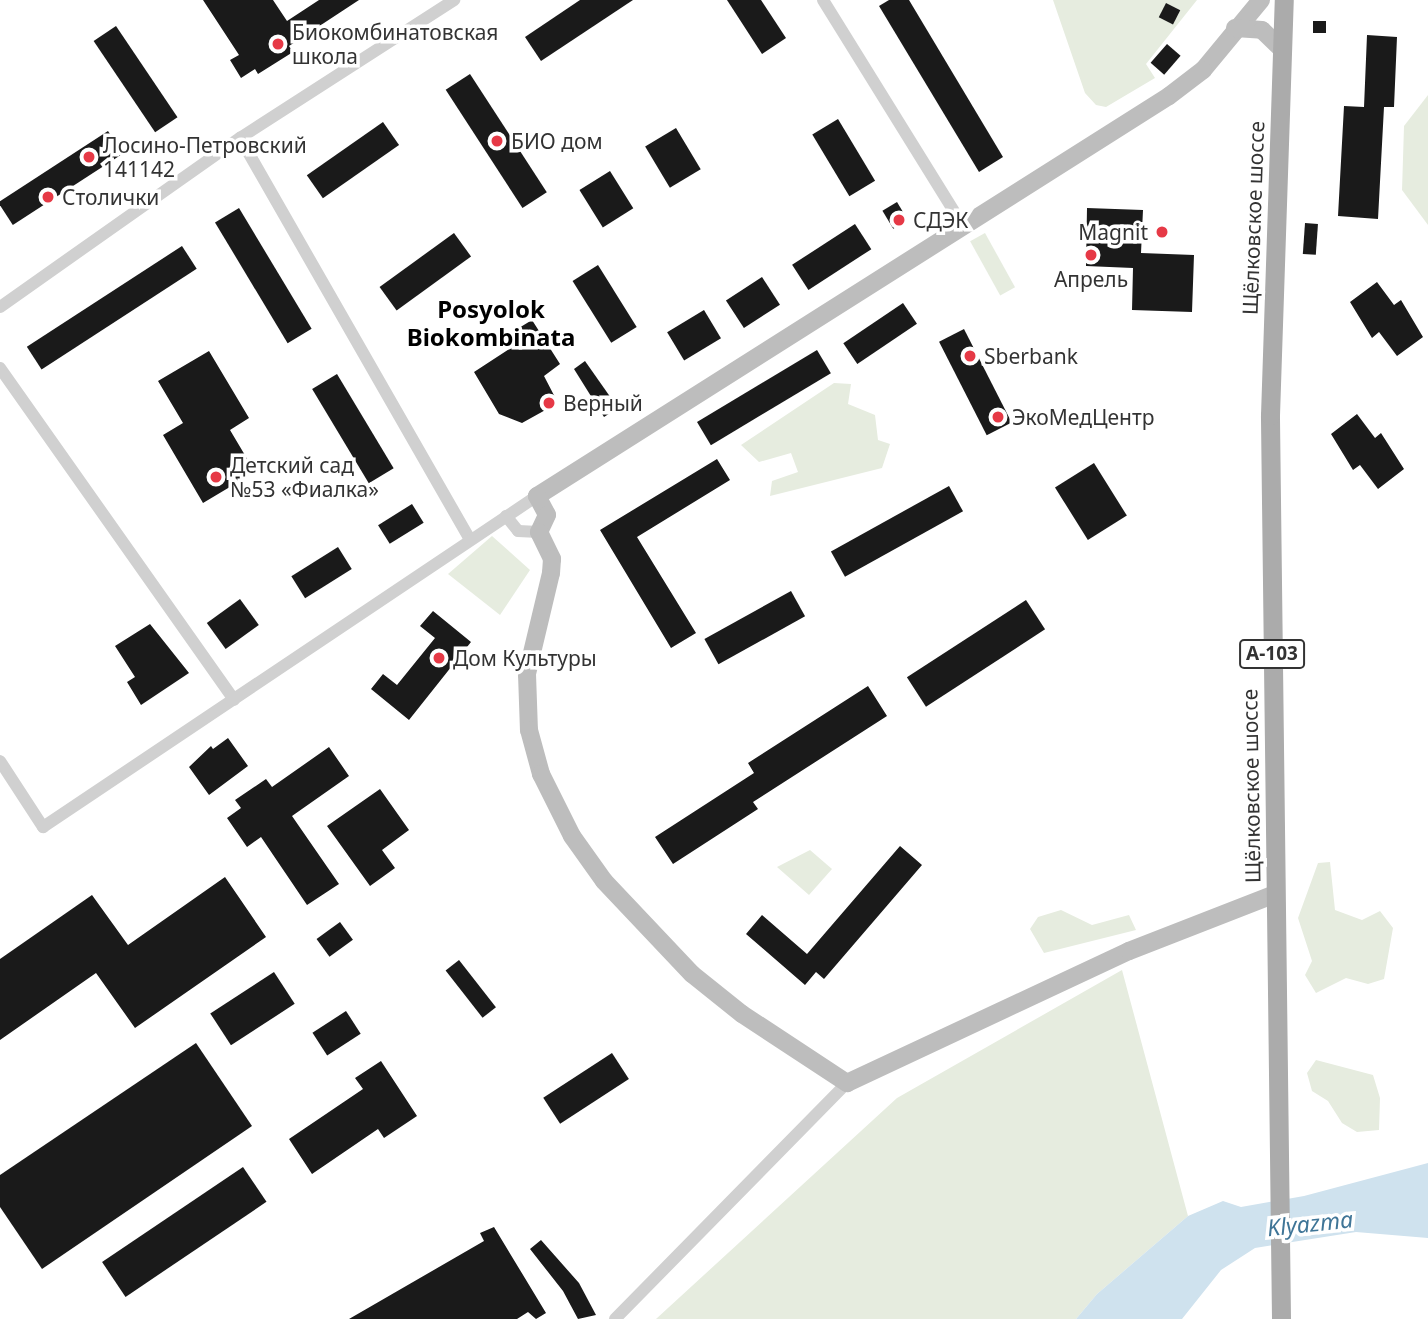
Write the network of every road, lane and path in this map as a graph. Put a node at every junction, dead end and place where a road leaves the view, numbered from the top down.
1 (454, 0) edge
2 (822, 0) edge
3 (1247, 0) edge
4 (1261, 0) edge
5 (1284, 0) edge
6 (1235, 28) junction
7 (1282, 49) junction
8 (240, 138) junction
9 (962, 225) junction
10 (0, 307) edge
11 (0, 368) edge
12 (537, 496) junction
13 (506, 516) junction
14 (539, 532) junction
15 (469, 538) junction
16 (234, 700) junction
17 (0, 761) edge
18 (1275, 894) junction
19 (847, 1083) junction
20 (1281, 1311) edge
21 (615, 1319) edge

1 - 8 street
2 - 9 street
3 - 6 street
4 - 6 street
5 - 7 main road, Щёлковское шоссе / А-103
6 - 7 street
6 - 9 street
7 - 18 main road, Щёлковское шоссе / А-103
8 - 10 street
8 - 15 street
9 - 12 street
11 - 16 street
12 - 13 street
12 - 14 street
13 - 14 street
13 - 15 street
14 - 19 street
15 - 16 street
16 - 17 street
18 - 19 street
18 - 20 main road, Щёлковское шоссе / А-103
19 - 21 street

